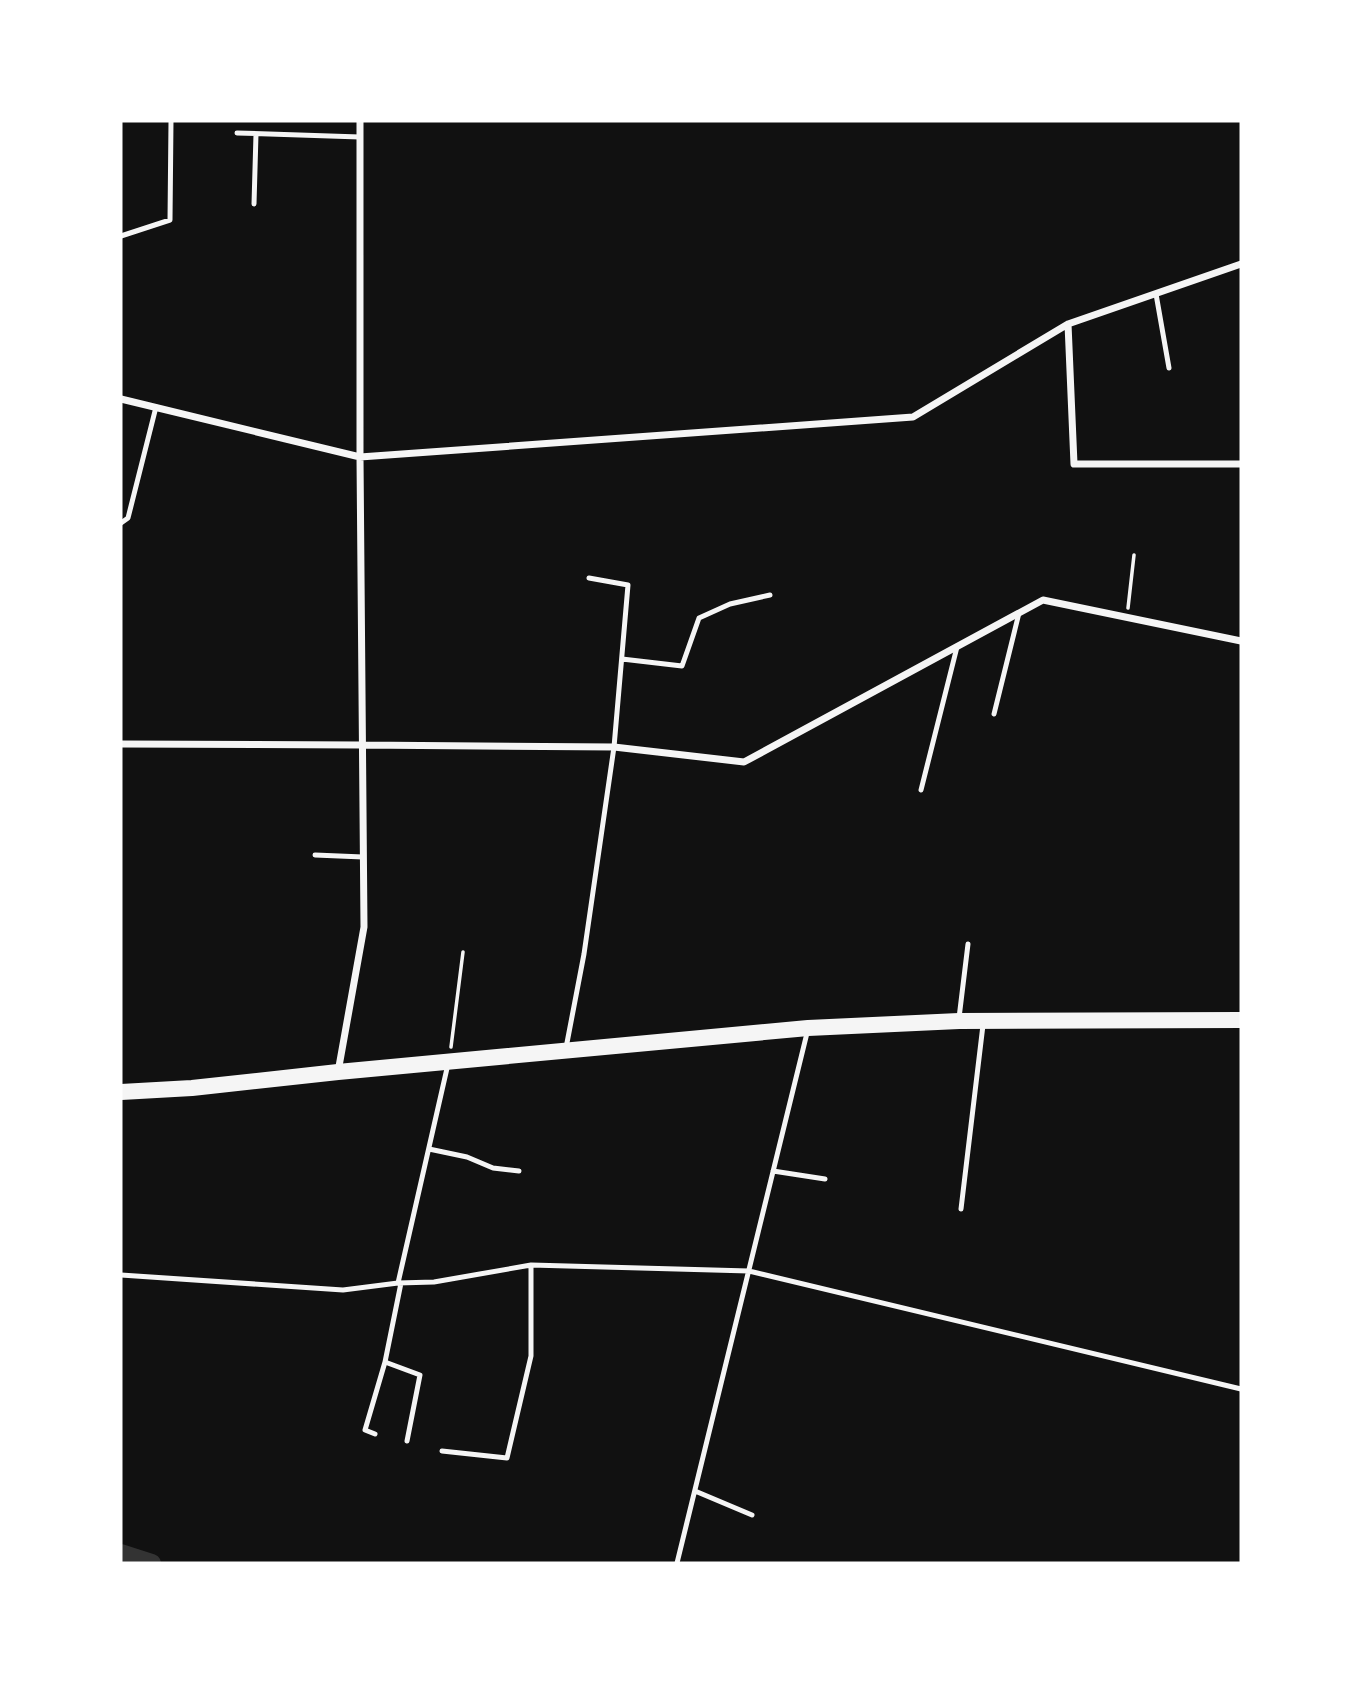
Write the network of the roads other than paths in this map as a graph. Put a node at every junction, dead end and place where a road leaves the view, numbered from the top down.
1 (171, 121) edge
2 (360, 121) edge
3 (237, 133) dead end
4 (256, 134) junction
5 (360, 137) junction
6 (254, 204) dead end
7 (121, 236) edge
8 (1241, 264) edge
9 (1156, 294) junction
10 (1068, 324) junction
11 (1169, 368) dead end
12 (121, 398) edge
13 (156, 407) junction
14 (360, 457) junction
15 (1241, 464) edge
16 (121, 523) edge
17 (589, 578) dead end
18 (770, 595) dead end
19 (1019, 613) junction
20 (1241, 641) edge
21 (957, 647) junction
22 (622, 659) junction
23 (994, 714) dead end
24 (121, 744) edge
25 (361, 745) junction
26 (614, 747) junction
27 (921, 790) dead end
28 (315, 855) dead end
29 (363, 857) junction
30 (968, 944) dead end
31 (1241, 1020) edge
32 (959, 1021) junction
33 (984, 1021) junction
34 (808, 1028) junction
35 (566, 1051) junction
36 (449, 1061) junction
37 (338, 1072) junction
38 (121, 1092) edge
39 (429, 1149) junction
40 (519, 1171) dead end
41 (773, 1171) junction
42 (825, 1179) dead end
43 (961, 1209) dead end
44 (531, 1265) junction
45 (749, 1271) junction
46 (121, 1275) edge
47 (399, 1283) junction
48 (385, 1362) junction
49 (1241, 1389) edge
50 (375, 1434) dead end
51 (407, 1441) dead end
52 (442, 1451) dead end
53 (695, 1491) junction
54 (752, 1515) dead end
55 (677, 1563) edge

1 - 7 lane
2 - 5 street
3 - 4 lane
4 - 5 lane
4 - 6 lane
5 - 14 street
8 - 9 street
9 - 10 street
9 - 11 lane
10 - 14 street
10 - 15 street
12 - 13 street
13 - 14 street
13 - 16 lane
14 - 25 street
17 - 22 lane
18 - 22 lane
19 - 20 street
19 - 21 street
19 - 23 lane
21 - 26 street
21 - 27 lane
22 - 26 lane
24 - 25 street
25 - 26 street
25 - 29 street
26 - 35 lane
28 - 29 lane
29 - 37 street
30 - 32 lane
31 - 33 main road
32 - 33 main road
32 - 34 main road
33 - 43 lane
34 - 35 main road
34 - 41 lane
35 - 36 main road
36 - 37 main road
36 - 39 lane
37 - 38 main road
39 - 40 lane
39 - 47 lane
41 - 42 lane
41 - 45 lane
44 - 45 lane
44 - 47 lane
44 - 52 lane
45 - 49 lane
45 - 53 lane
46 - 47 lane
47 - 48 lane
48 - 50 lane
48 - 51 lane
53 - 54 lane
53 - 55 lane

